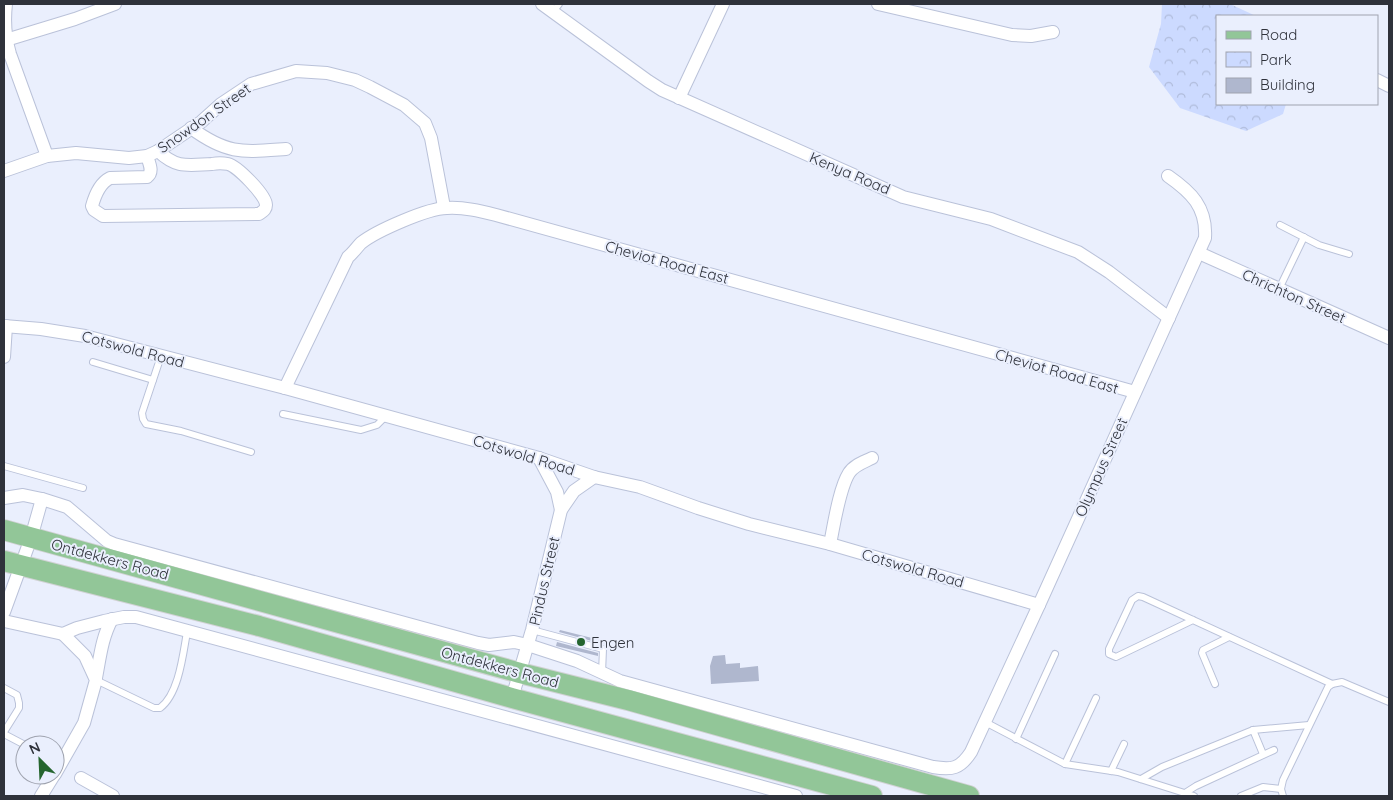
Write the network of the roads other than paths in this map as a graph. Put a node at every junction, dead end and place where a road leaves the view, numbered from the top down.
1 (6, 4) edge
2 (115, 4) edge
3 (542, 4) edge
4 (722, 4) edge
5 (878, 4) edge
6 (556, 8) edge
7 (909, 8) edge
8 (1053, 32) dead end
9 (6, 40) junction
10 (679, 98) junction
11 (191, 128) junction
12 (286, 149) dead end
13 (153, 154) junction
14 (47, 156) junction
15 (4, 171) edge
16 (1168, 176) dead end
17 (444, 208) junction
18 (1280, 225) dead end
19 (1304, 237) junction
20 (1199, 253) junction
21 (1349, 254) dead end
22 (1279, 289) junction
23 (1169, 318) junction
24 (5, 326) edge
25 (1389, 338) edge
26 (161, 356) junction
27 (4, 357) edge
28 (93, 362) dead end
29 (153, 380) junction
30 (284, 388) junction
31 (1135, 392) junction
32 (283, 414) dead end
33 (386, 416) junction
34 (250, 452) dead end
35 (539, 458) junction
36 (872, 458) dead end
37 (4, 466) edge
38 (594, 477) junction
39 (83, 488) dead end
40 (4, 498) edge
41 (42, 499) junction
42 (561, 510) junction
43 (4, 530) edge
44 (31, 538) junction
45 (830, 544) junction
46 (13, 563) edge
47 (1039, 605) junction
48 (4, 612) edge
49 (112, 619) junction
50 (1193, 620) junction
51 (4, 621) edge
52 (532, 630) junction
53 (187, 632) junction
54 (64, 634) junction
55 (1229, 637) junction
56 (528, 645) junction
57 (1055, 654) dead end
58 (520, 673) junction
59 (602, 673) junction
60 (96, 680) junction
61 (1215, 684) dead end
62 (1332, 684) junction
63 (4, 688) edge
64 (512, 698) junction
65 (1096, 698) dead end
66 (1389, 702) edge
67 (985, 722) junction
68 (1309, 725) junction
69 (1253, 730) junction
70 (4, 733) edge
71 (1016, 739) junction
72 (15, 740) edge
73 (1124, 744) dead end
74 (1274, 750) dead end
75 (65, 754) edge
76 (1263, 754) junction
77 (962, 764) joint
78 (1065, 764) junction
79 (1111, 771) junction
80 (82, 778) dead end
81 (1141, 779) junction
82 (47, 785) edge
83 (1282, 793) edge
84 (1185, 794) junction
85 (41, 796) edge
86 (113, 796) edge
87 (796, 796) edge
88 (872, 796) edge
89 (969, 796) edge
90 (1194, 796) edge
91 (1241, 796) edge

1 - 9 street
2 - 9 street
3 - 6 street, Kenya Road
4 - 10 street
5 - 7 street
6 - 10 street, Kenya Road
7 - 8 street
9 - 14 street
10 - 23 street, Kenya Road
11 - 12 street
11 - 13 street, Snowdon Street
11 - 17 street, Snowdon Street
13 - 13 street
13 - 14 street, Snowdon Street
14 - 15 street, Snowdon Street
16 - 20 street, Olympus Street
17 - 30 street, Cheviot Road East
17 - 31 street, Cheviot Road East
18 - 19 lane
19 - 21 lane
19 - 22 lane
20 - 22 street, Chrichton Street
20 - 23 street, Olympus Street
22 - 25 street, Chrichton Street
23 - 31 street, Olympus Street
24 - 26 street, Cotswold Road
24 - 27 street
26 - 29 lane
26 - 30 street, Cotswold Road
28 - 29 lane
29 - 34 lane
30 - 33 street, Cotswold Road
31 - 47 street, Olympus Street
32 - 33 lane
33 - 35 street, Cotswold Road
35 - 38 street, Cotswold Road
35 - 42 street
36 - 45 street
37 - 39 lane
38 - 42 street, Pindus Street
38 - 45 street, Cotswold Road
40 - 41 street, Ontdekkers Road
41 - 44 street, Ontdekkers Road
41 - 56 street, Ontdekkers Road
42 - 52 street, Pindus Street
43 - 44 main road, Ontdekkers Road
44 - 46 street
44 - 58 main road, Ontdekkers Road
45 - 47 street, Cotswold Road
46 - 48 street
46 - 64 main road, Ontdekkers Road
47 - 67 street, Olympus Street
49 - 53 street
49 - 54 street
49 - 60 street
50 - 50 lane
50 - 55 lane
51 - 54 street
52 - 56 street, Pindus Street
52 - 59 lane
53 - 60 lane
53 - 87 street
54 - 60 street
55 - 61 lane
55 - 62 lane
56 - 58 street, Pindus Street
56 - 59 street, Ontdekkers Road
57 - 71 lane
58 - 64 street, Pindus Street
58 - 89 main road, Ontdekkers Road
59 - 77 street, Ontdekkers Road
60 - 75 street
62 - 66 lane
62 - 68 lane
63 - 70 lane
64 - 88 main road, Ontdekkers Road
65 - 78 lane
67 - 71 lane
67 - 77 street, Olympus Street
68 - 69 lane
68 - 83 lane
69 - 76 lane
69 - 81 lane
70 - 72 lane
71 - 78 lane
73 - 79 lane
74 - 76 lane
76 - 84 lane
78 - 79 lane
79 - 81 lane
80 - 86 street
81 - 84 lane
82 - 85 street
83 - 91 lane
84 - 90 lane

